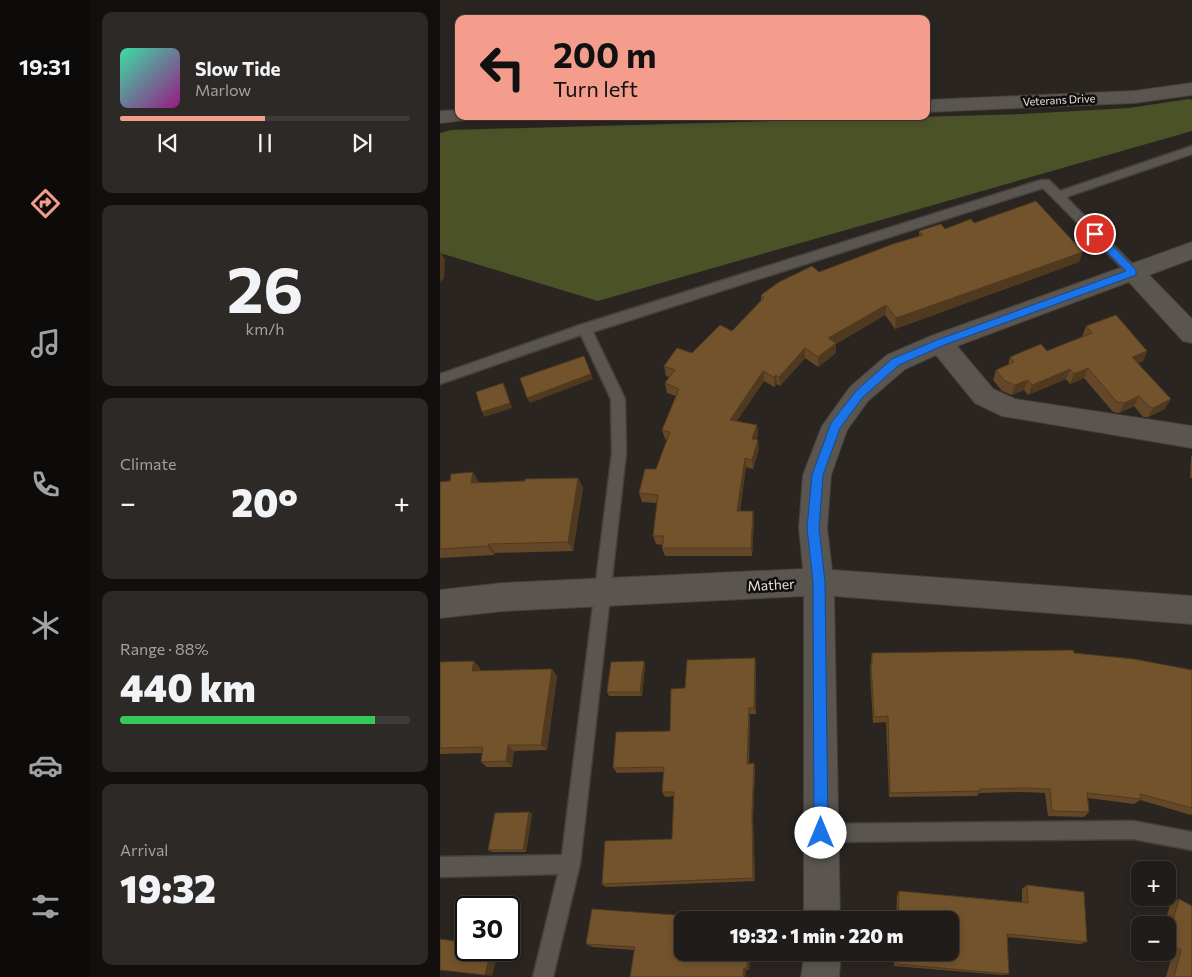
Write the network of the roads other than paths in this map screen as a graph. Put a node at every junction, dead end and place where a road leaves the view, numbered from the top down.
1 (1192, 89) edge
2 (930, 106) edge
3 (455, 116) edge
4 (440, 117) edge
5 (1192, 150) edge
6 (1058, 196) junction
7 (1192, 250) edge
8 (1133, 272) junction
9 (585, 329) junction
10 (1192, 334) edge
11 (940, 343) junction
12 (440, 380) edge
13 (1192, 437) edge
14 (819, 582) junction
15 (602, 592) junction
16 (440, 604) edge
17 (1192, 610) edge
18 (821, 833) junction
19 (1192, 841) edge
20 (570, 864) junction
21 (440, 867) edge
22 (822, 911) edge
23 (821, 961) edge
24 (543, 977) edge
25 (820, 977) edge

1 - 2 street, Veterans Drive
3 - 4 street
5 - 6 lane
6 - 8 lane
6 - 9 lane
7 - 8 street
8 - 10 street
8 - 11 street
9 - 12 lane
9 - 15 lane
11 - 13 street
11 - 14 street
14 - 15 street, Mather
14 - 17 street, Mather
14 - 18 street
15 - 16 street, Mather
15 - 20 lane
18 - 19 lane
18 - 22 street
20 - 21 lane
20 - 24 lane
23 - 25 street

